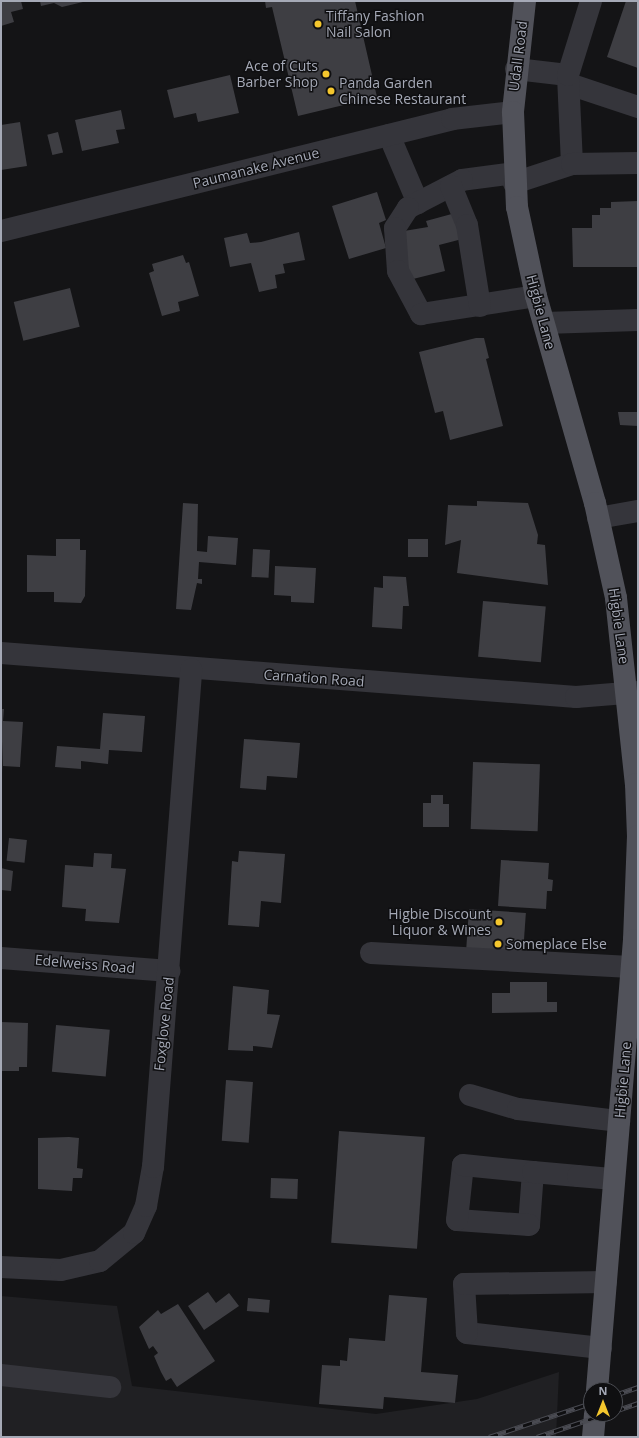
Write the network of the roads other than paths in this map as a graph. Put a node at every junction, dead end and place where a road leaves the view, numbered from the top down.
1 (525, 1) edge
2 (592, 1) edge
3 (516, 69) junction
4 (569, 80) junction
5 (638, 107) edge
6 (513, 112) junction
7 (389, 135) junction
8 (638, 163) edge
9 (572, 164) junction
10 (514, 178) junction
11 (451, 186) junction
12 (418, 203) junction
13 (1, 231) edge
14 (536, 296) junction
15 (480, 306) junction
16 (638, 320) edge
17 (544, 323) junction
18 (638, 511) edge
19 (598, 518) junction
20 (1, 653) edge
21 (190, 669) junction
22 (633, 693) edge
23 (638, 861) edge
24 (371, 953) dead end
25 (1, 958) edge
26 (632, 967) junction
27 (169, 971) junction
28 (631, 1056) edge
29 (470, 1095) dead end
30 (619, 1121) junction
31 (533, 1172) dead end
32 (614, 1179) junction
33 (1, 1267) edge
34 (606, 1282) junction
35 (601, 1348) junction
36 (1, 1375) edge
37 (598, 1382) edge
38 (110, 1387) dead end
39 (594, 1422) edge
40 (593, 1437) edge

1 - 3 main road, Udall Road
2 - 4 street
3 - 4 street
3 - 6 main road, Udall Road
4 - 5 street
4 - 9 street
6 - 7 street, Paumanake Avenue
6 - 10 main road, Higbie Lane
7 - 12 street
7 - 13 street, Paumanake Avenue
8 - 9 street
9 - 10 street
10 - 11 street
10 - 14 main road, Higbie Lane
11 - 12 street
11 - 15 street
12 - 15 street
14 - 15 street
14 - 17 main road, Higbie Lane
16 - 17 street
17 - 19 main road, Higbie Lane
18 - 19 street
19 - 22 main road, Higbie Lane
20 - 21 street, Carnation Road
21 - 22 street, Carnation Road
21 - 27 street, Foxglove Road
22 - 23 main road, Higbie Lane
23 - 26 main road, Higbie Lane
24 - 26 street
25 - 27 street, Edelweiss Road
26 - 28 main road, Higbie Lane
27 - 33 street, Foxglove Road
28 - 30 main road, Higbie Lane
29 - 30 street
30 - 32 main road, Higbie Lane
31 - 32 street
32 - 34 main road, Higbie Lane
34 - 35 main road, Higbie Lane
34 - 35 street
35 - 37 main road, Higbie Lane
36 - 38 street
39 - 40 main road

